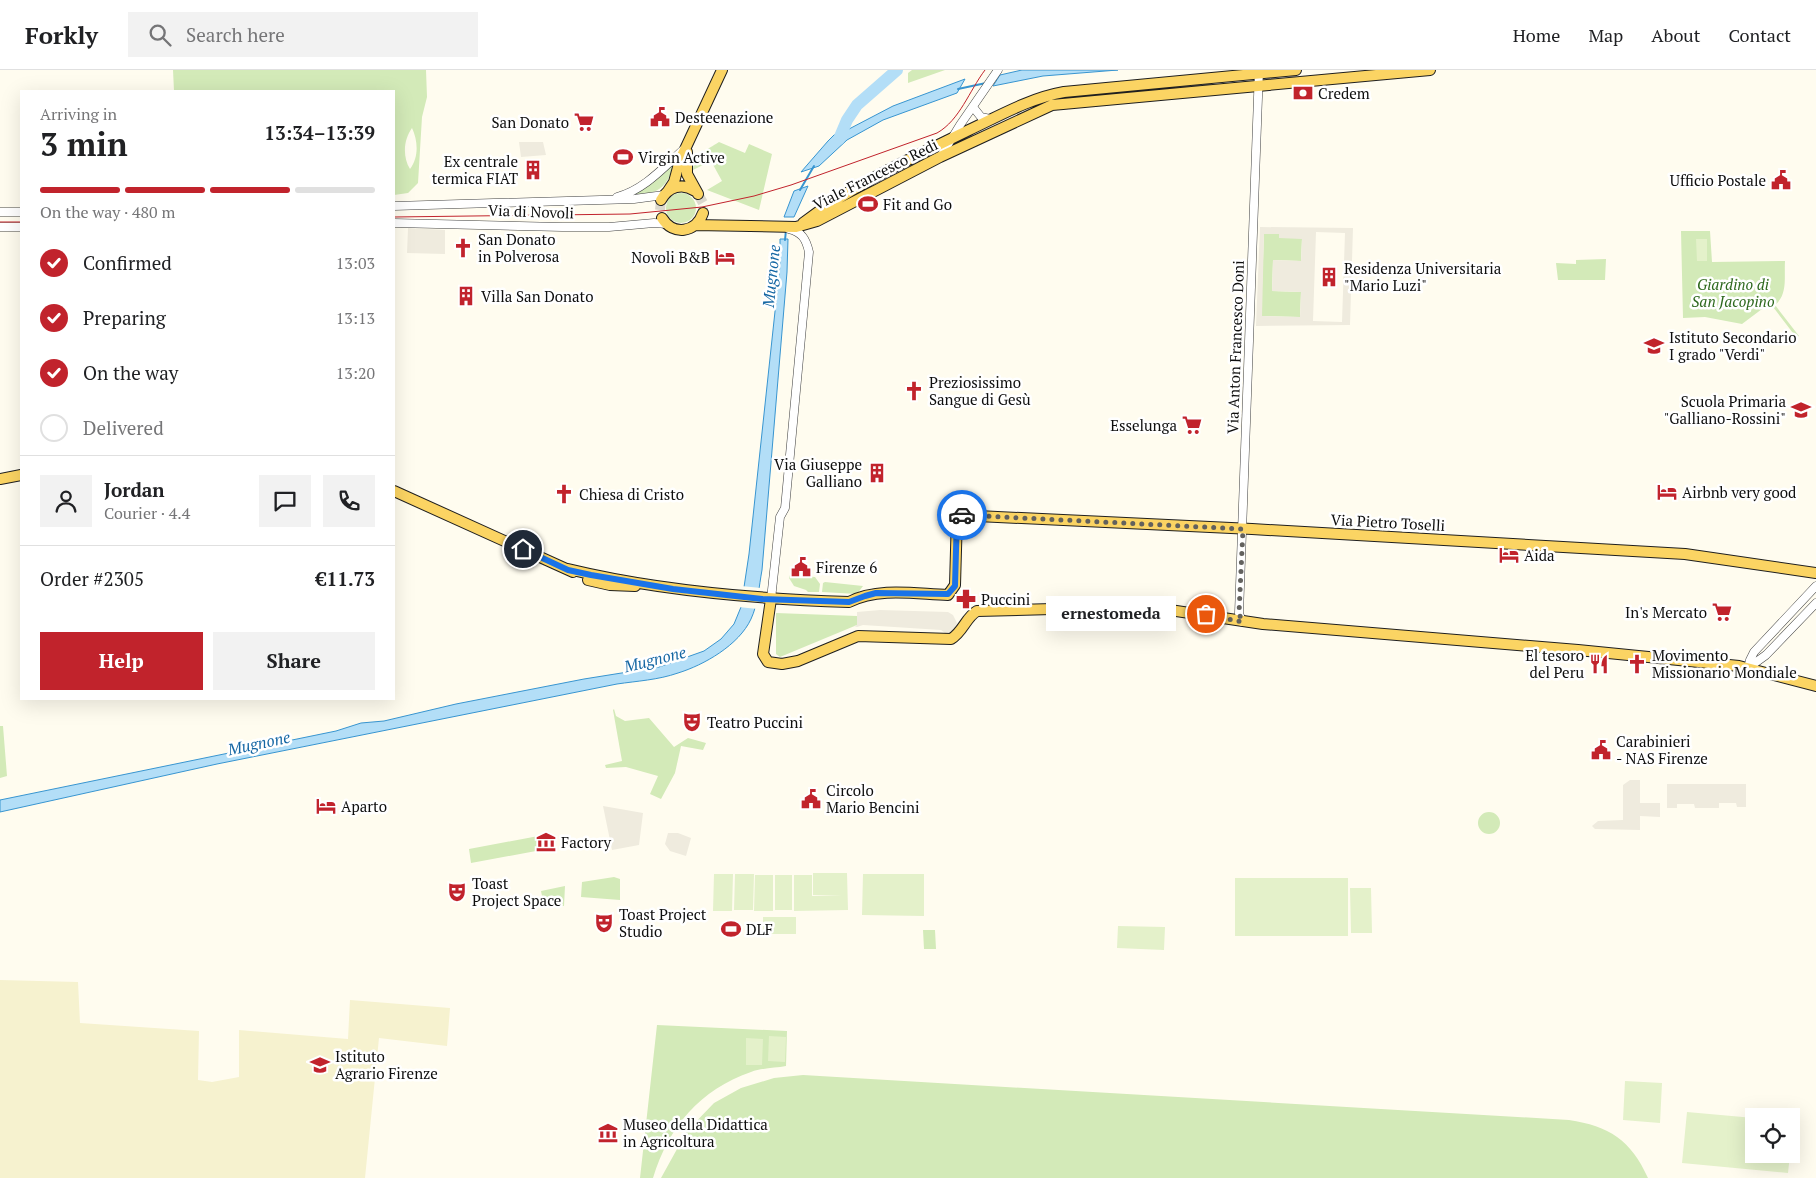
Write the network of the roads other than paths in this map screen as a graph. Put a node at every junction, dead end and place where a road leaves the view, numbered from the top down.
1 (722, 70) edge
2 (994, 70) edge
3 (1296, 70) edge
4 (1430, 70) edge
5 (1259, 72) edge
6 (1258, 86) junction
7 (973, 107) junction
8 (992, 119) junction
9 (952, 138) junction
10 (687, 146) junction
11 (941, 156) junction
12 (664, 195) junction
13 (607, 200) junction
14 (395, 206) edge
15 (0, 212) edge
16 (20, 212) edge
17 (664, 221) joint
18 (395, 223) edge
19 (695, 225) junction
20 (719, 225) junction
21 (0, 227) edge
22 (20, 227) edge
23 (795, 228) junction
24 (20, 475) edge
25 (0, 479) edge
26 (395, 491) edge
27 (1243, 529) junction
28 (1816, 573) edge
29 (1816, 586) edge
30 (766, 599) junction
31 (1816, 603) edge
32 (1242, 622) junction
33 (1748, 668) junction
34 (1816, 686) edge

1 - 10 main road
2 - 7 street
3 - 5 main road, Viale Francesco Redi
4 - 6 main road, Viale Francesco Redi
5 - 6 street, Via Anton Francesco Doni
5 - 8 main road, Viale Francesco Redi
6 - 11 main road, Viale Francesco Redi
6 - 27 street, Via Anton Francesco Doni
7 - 8 street
7 - 9 street
8 - 9 main road, Viale Francesco Redi
9 - 11 street
9 - 23 main road, Viale Francesco Redi
10 - 12 main road
10 - 12 main road, Via di Novoli
10 - 13 street
11 - 23 main road, Viale Francesco Redi
12 - 13 street, Via di Novoli
13 - 14 street, Via di Novoli
15 - 16 street
17 - 18 street, Via di Novoli
17 - 19 main road, Via di Novoli
19 - 20 main road, Via di Novoli
19 - 20 main road
20 - 23 main road, Via di Novoli
21 - 22 street
23 - 30 street
24 - 25 main road
26 - 30 main road
27 - 28 main road, Via Pietro Toselli
27 - 30 main road, Via Pietro Toselli
27 - 32 street, Via Anton Francesco Doni
29 - 33 street
30 - 32 main road
31 - 33 street
32 - 33 main road
33 - 34 main road

